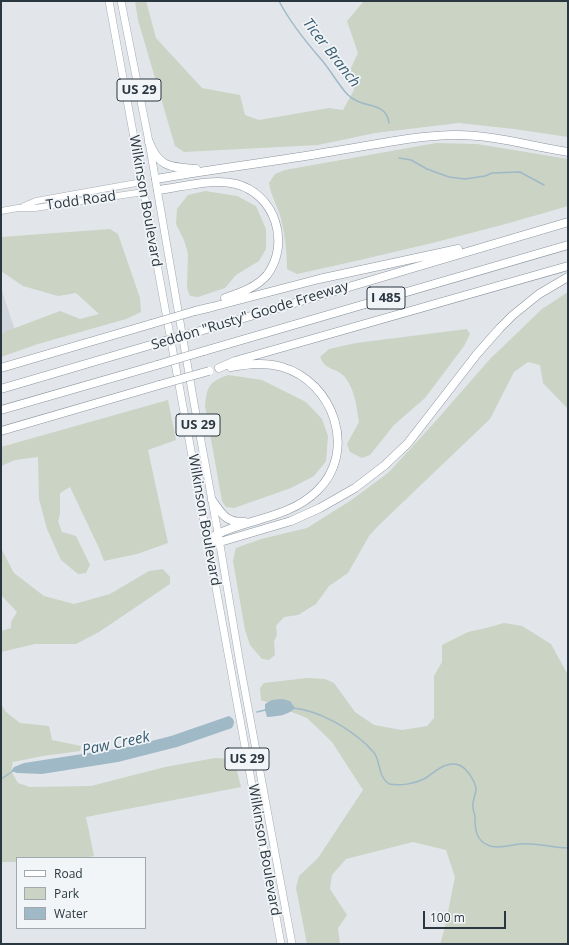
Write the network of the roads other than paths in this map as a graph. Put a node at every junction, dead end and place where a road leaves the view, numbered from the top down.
1 (109, 1) edge
2 (121, 1) edge
3 (149, 142) junction
4 (568, 152) edge
5 (209, 170) junction
6 (156, 179) junction
7 (142, 182) junction
8 (158, 190) junction
9 (144, 192) junction
10 (18, 208) junction
11 (1, 211) edge
12 (568, 222) edge
13 (508, 240) junction
14 (568, 245) edge
15 (568, 266) edge
16 (568, 277) edge
17 (195, 311) junction
18 (1, 368) edge
19 (219, 368) junction
20 (1, 389) edge
21 (1, 410) edge
22 (1, 431) edge
23 (212, 500) junction
24 (252, 522) junction
25 (218, 533) junction
26 (207, 540) junction
27 (220, 542) junction
28 (213, 573) junction
29 (242, 676) junction
30 (271, 832) junction
31 (261, 834) junction
32 (281, 944) edge
33 (292, 944) edge

1 - 7 main road, Wilkinson Boulevard / US 29
2 - 3 main road, Wilkinson Boulevard / US 29
3 - 5 highway
3 - 6 main road, Wilkinson Boulevard / US 29
4 - 5 highway
5 - 6 highway
6 - 7 main road
6 - 8 main road, Wilkinson Boulevard / US 29
7 - 9 main road, Wilkinson Boulevard / US 29
7 - 10 street, Todd Road
8 - 9 main road
8 - 17 highway
8 - 23 main road, Wilkinson Boulevard / US 29
9 - 10 street, Todd Road
9 - 26 main road, Wilkinson Boulevard / US 29
10 - 11 street, Todd Road
12 - 13 highway, Seddon "Rusty" Goode Freeway / I 485
13 - 17 highway
13 - 20 highway, Seddon "Rusty" Goode Freeway / I 485, bridge
14 - 21 highway, Seddon "Rusty" Goode Freeway / I 485, bridge
15 - 19 highway
16 - 27 highway
17 - 18 highway, bridge
19 - 22 highway, bridge
19 - 24 highway
23 - 24 highway
23 - 25 main road, Wilkinson Boulevard / US 29
24 - 25 highway
25 - 26 highway
25 - 27 main road, Wilkinson Boulevard / US 29
26 - 27 highway
26 - 28 main road, Wilkinson Boulevard / US 29
27 - 29 main road, Wilkinson Boulevard / US 29
28 - 29 main road
28 - 31 main road, Wilkinson Boulevard / US 29
29 - 30 main road, Wilkinson Boulevard / US 29
30 - 31 main road
30 - 33 main road, Wilkinson Boulevard / US 29
31 - 32 main road, Wilkinson Boulevard / US 29

